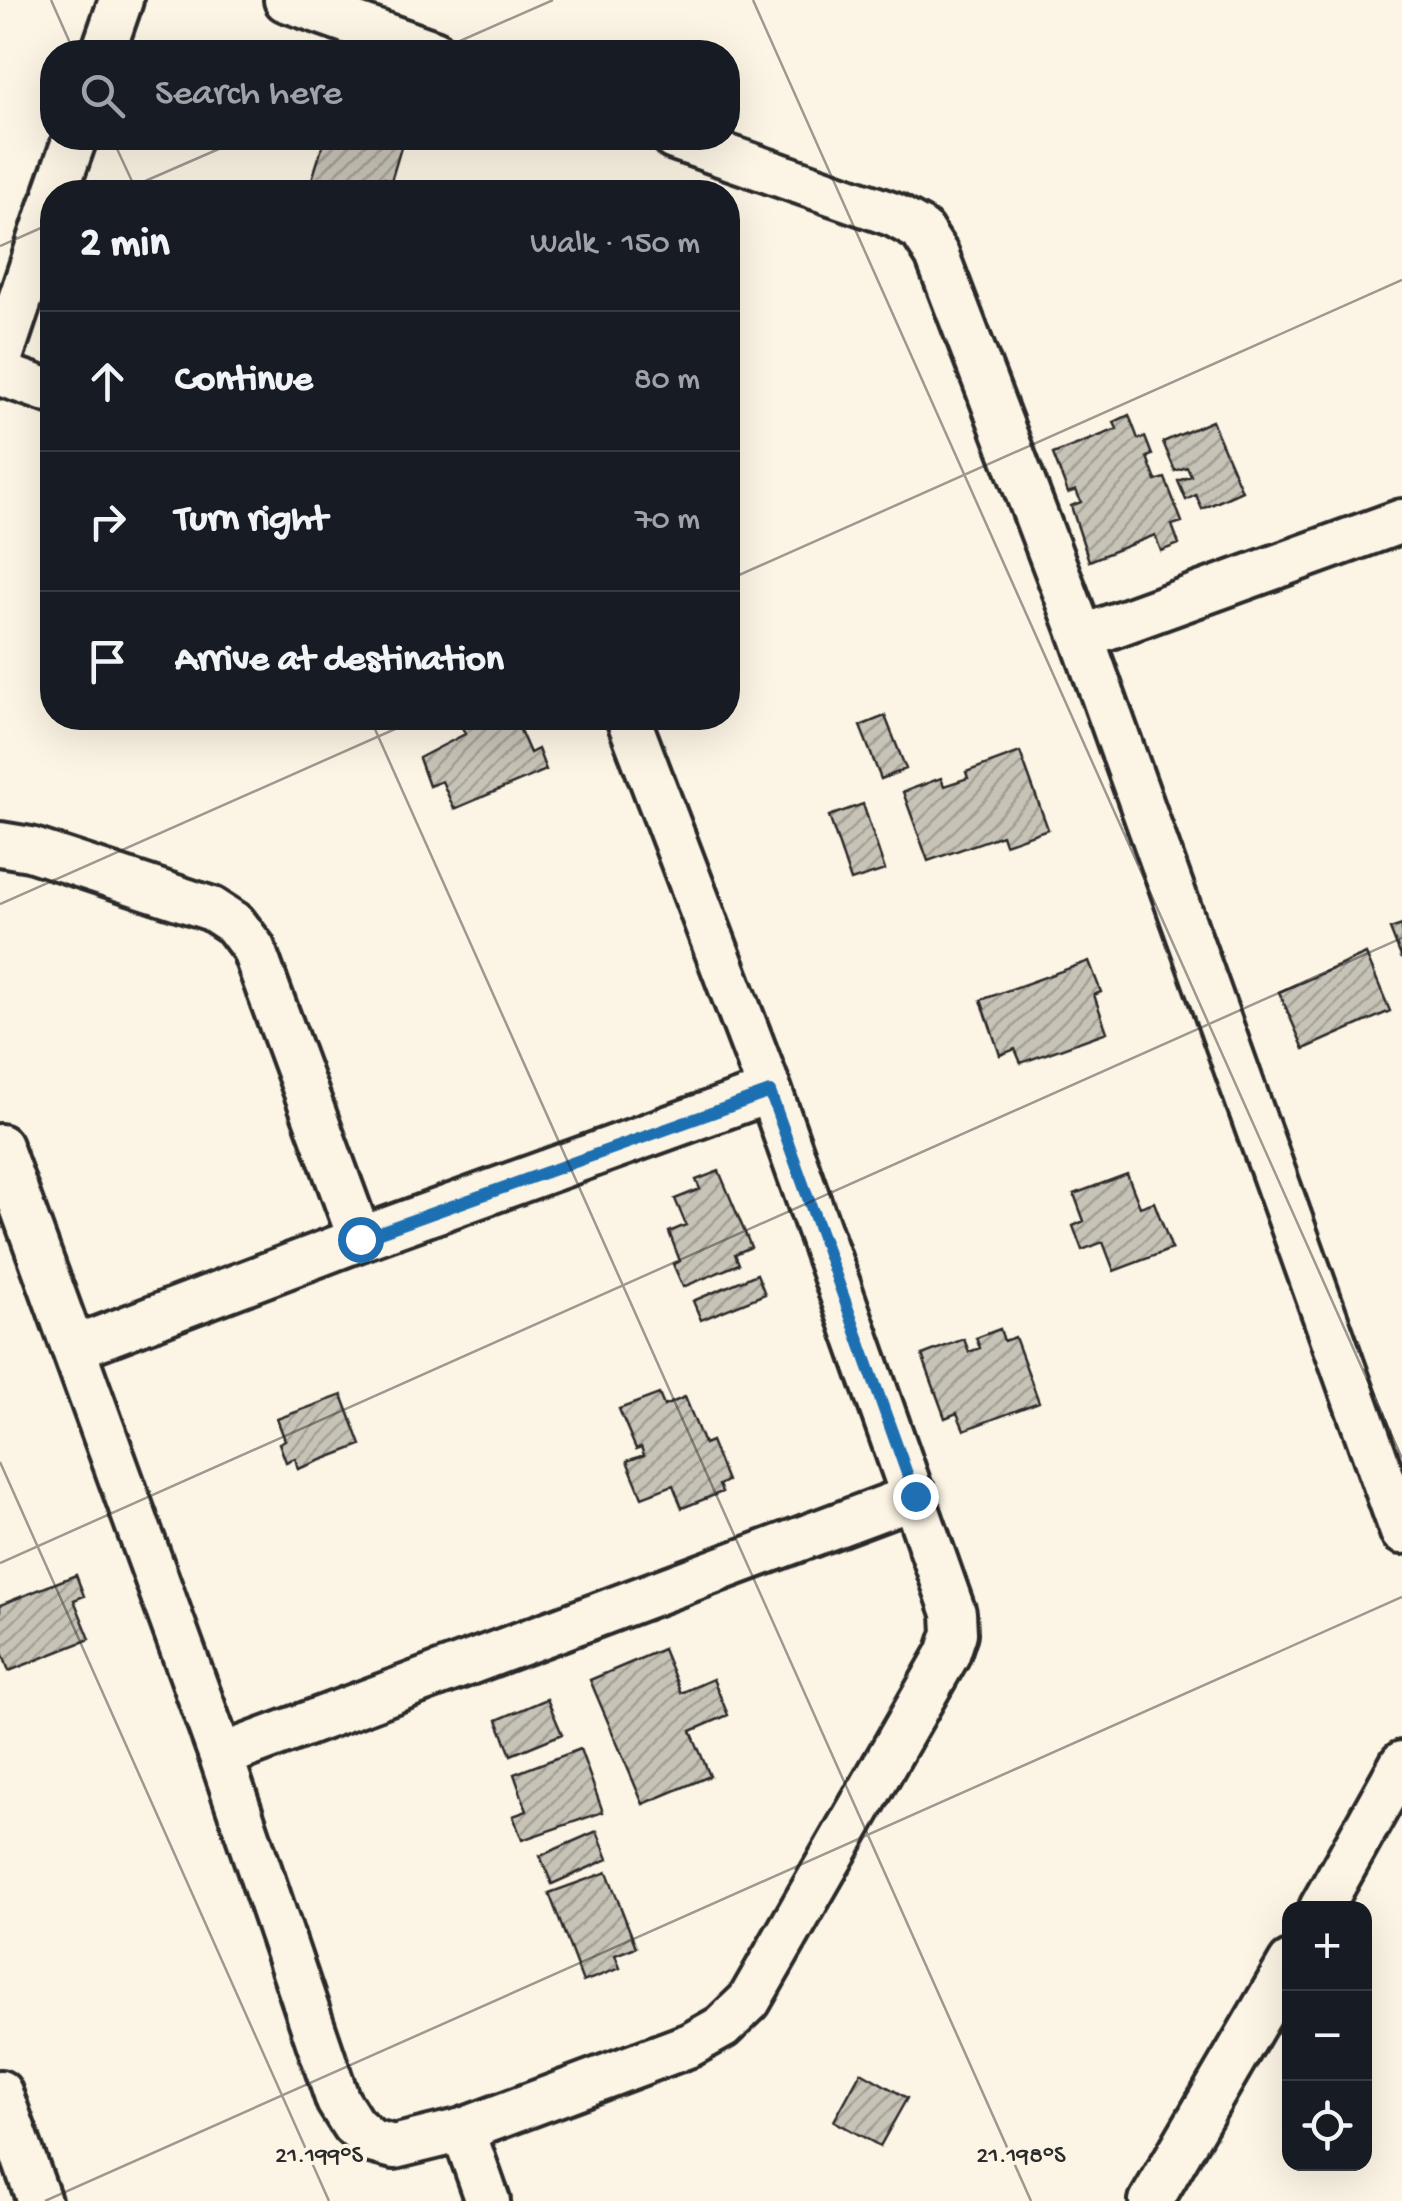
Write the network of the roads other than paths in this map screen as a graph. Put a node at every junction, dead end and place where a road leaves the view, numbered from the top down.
1 (121, 0) edge
2 (286, 0) edge
3 (108, 40) edge
4 (400, 40) edge
5 (71, 150) edge
6 (708, 150) edge
7 (60, 180) edge
8 (40, 240) edge
9 (0, 360) edge
10 (0, 374) edge
11 (40, 388) edge
12 (1402, 521) edge
13 (1082, 638) junction
14 (633, 730) edge
15 (0, 844) edge
16 (770, 1092) junction
17 (0, 1146) edge
18 (360, 1239) junction
19 (74, 1348) junction
20 (915, 1496) junction
21 (1402, 1532) edge
22 (221, 1756) junction
23 (1402, 1763) edge
24 (1388, 1827) edge
25 (1327, 1901) edge
26 (1282, 1977) edge
27 (0, 2092) edge
28 (463, 2130) junction
29 (39, 2201) edge
30 (488, 2201) edge
31 (1151, 2201) edge

1 - 3 street
2 - 4 street
5 - 7 street
6 - 13 street
8 - 9 street
10 - 11 street
12 - 13 street
13 - 21 street
14 - 16 street
15 - 18 street
16 - 18 street
16 - 20 street
17 - 19 street
18 - 19 street
19 - 22 street
20 - 22 street
20 - 28 street
22 - 28 street
23 - 24 street
24 - 25 street
26 - 31 street
27 - 29 street
28 - 30 street

